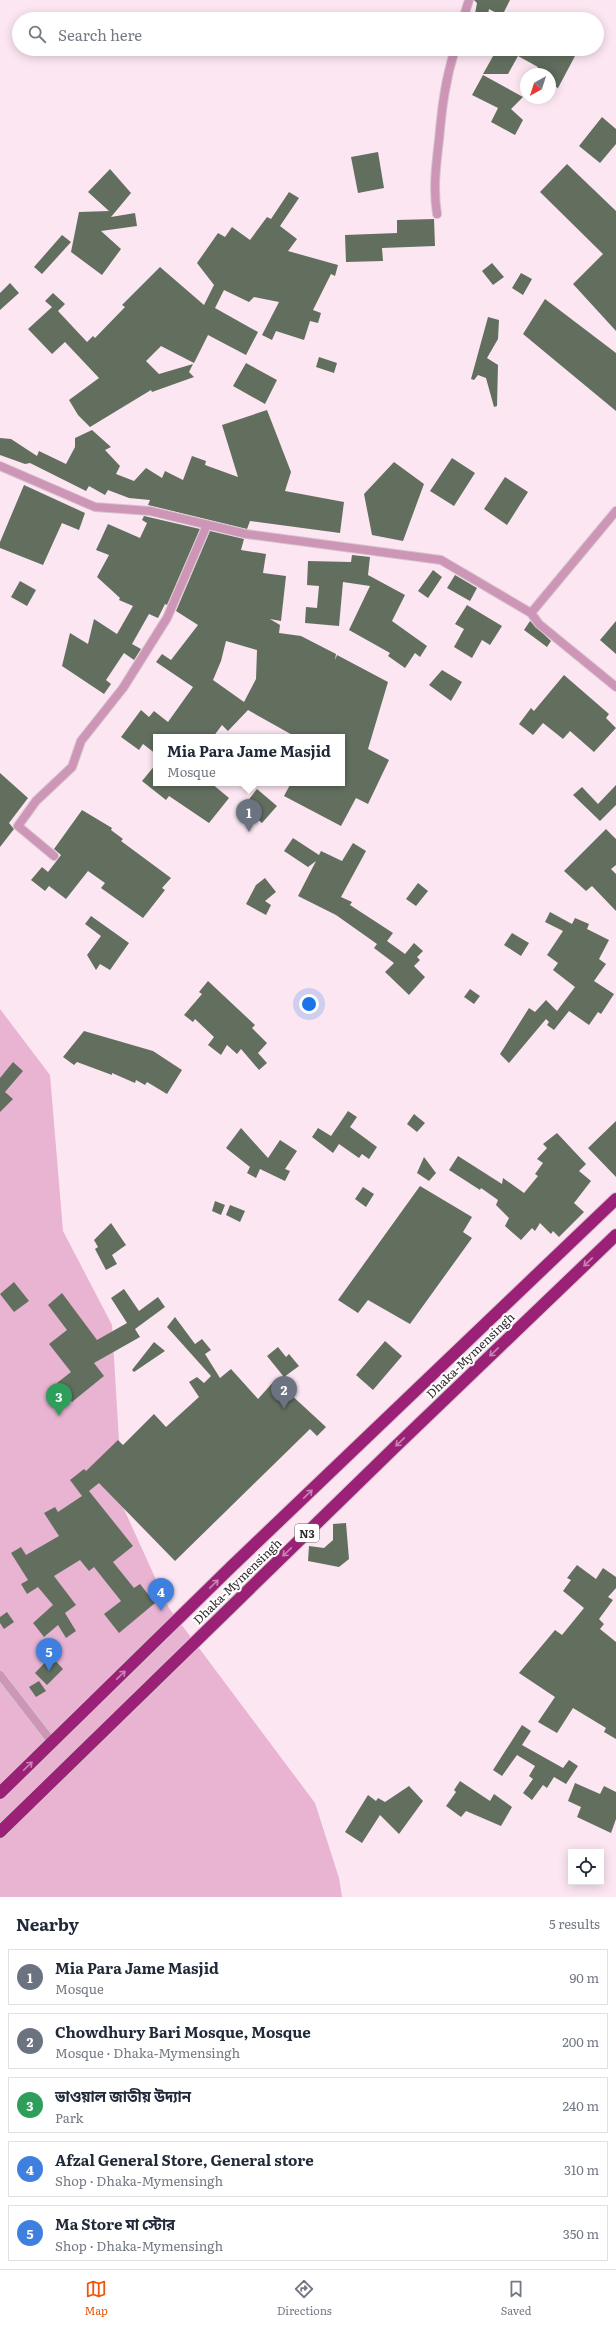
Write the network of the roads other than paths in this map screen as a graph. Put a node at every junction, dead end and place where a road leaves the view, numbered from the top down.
1 (469, 0) edge
2 (465, 12) edge
3 (452, 56) edge
4 (437, 214) dead end
5 (0, 466) edge
6 (616, 511) edge
7 (207, 525) junction
8 (531, 613) junction
9 (616, 687) edge
10 (54, 856) dead end
11 (616, 1199) edge
12 (616, 1235) edge
13 (0, 1675) edge
14 (52, 1742) junction
15 (0, 1793) edge
16 (0, 1832) edge

1 - 2 lane
3 - 4 lane
5 - 7 lane
6 - 8 lane
7 - 8 lane
7 - 10 lane
8 - 9 lane
14 -> 11 highway, Dhaka-Mymensingh / N3
12 -> 16 highway, Dhaka-Mymensingh / N3
13 - 14 lane
15 -> 14 highway, Dhaka-Mymensingh / N3

